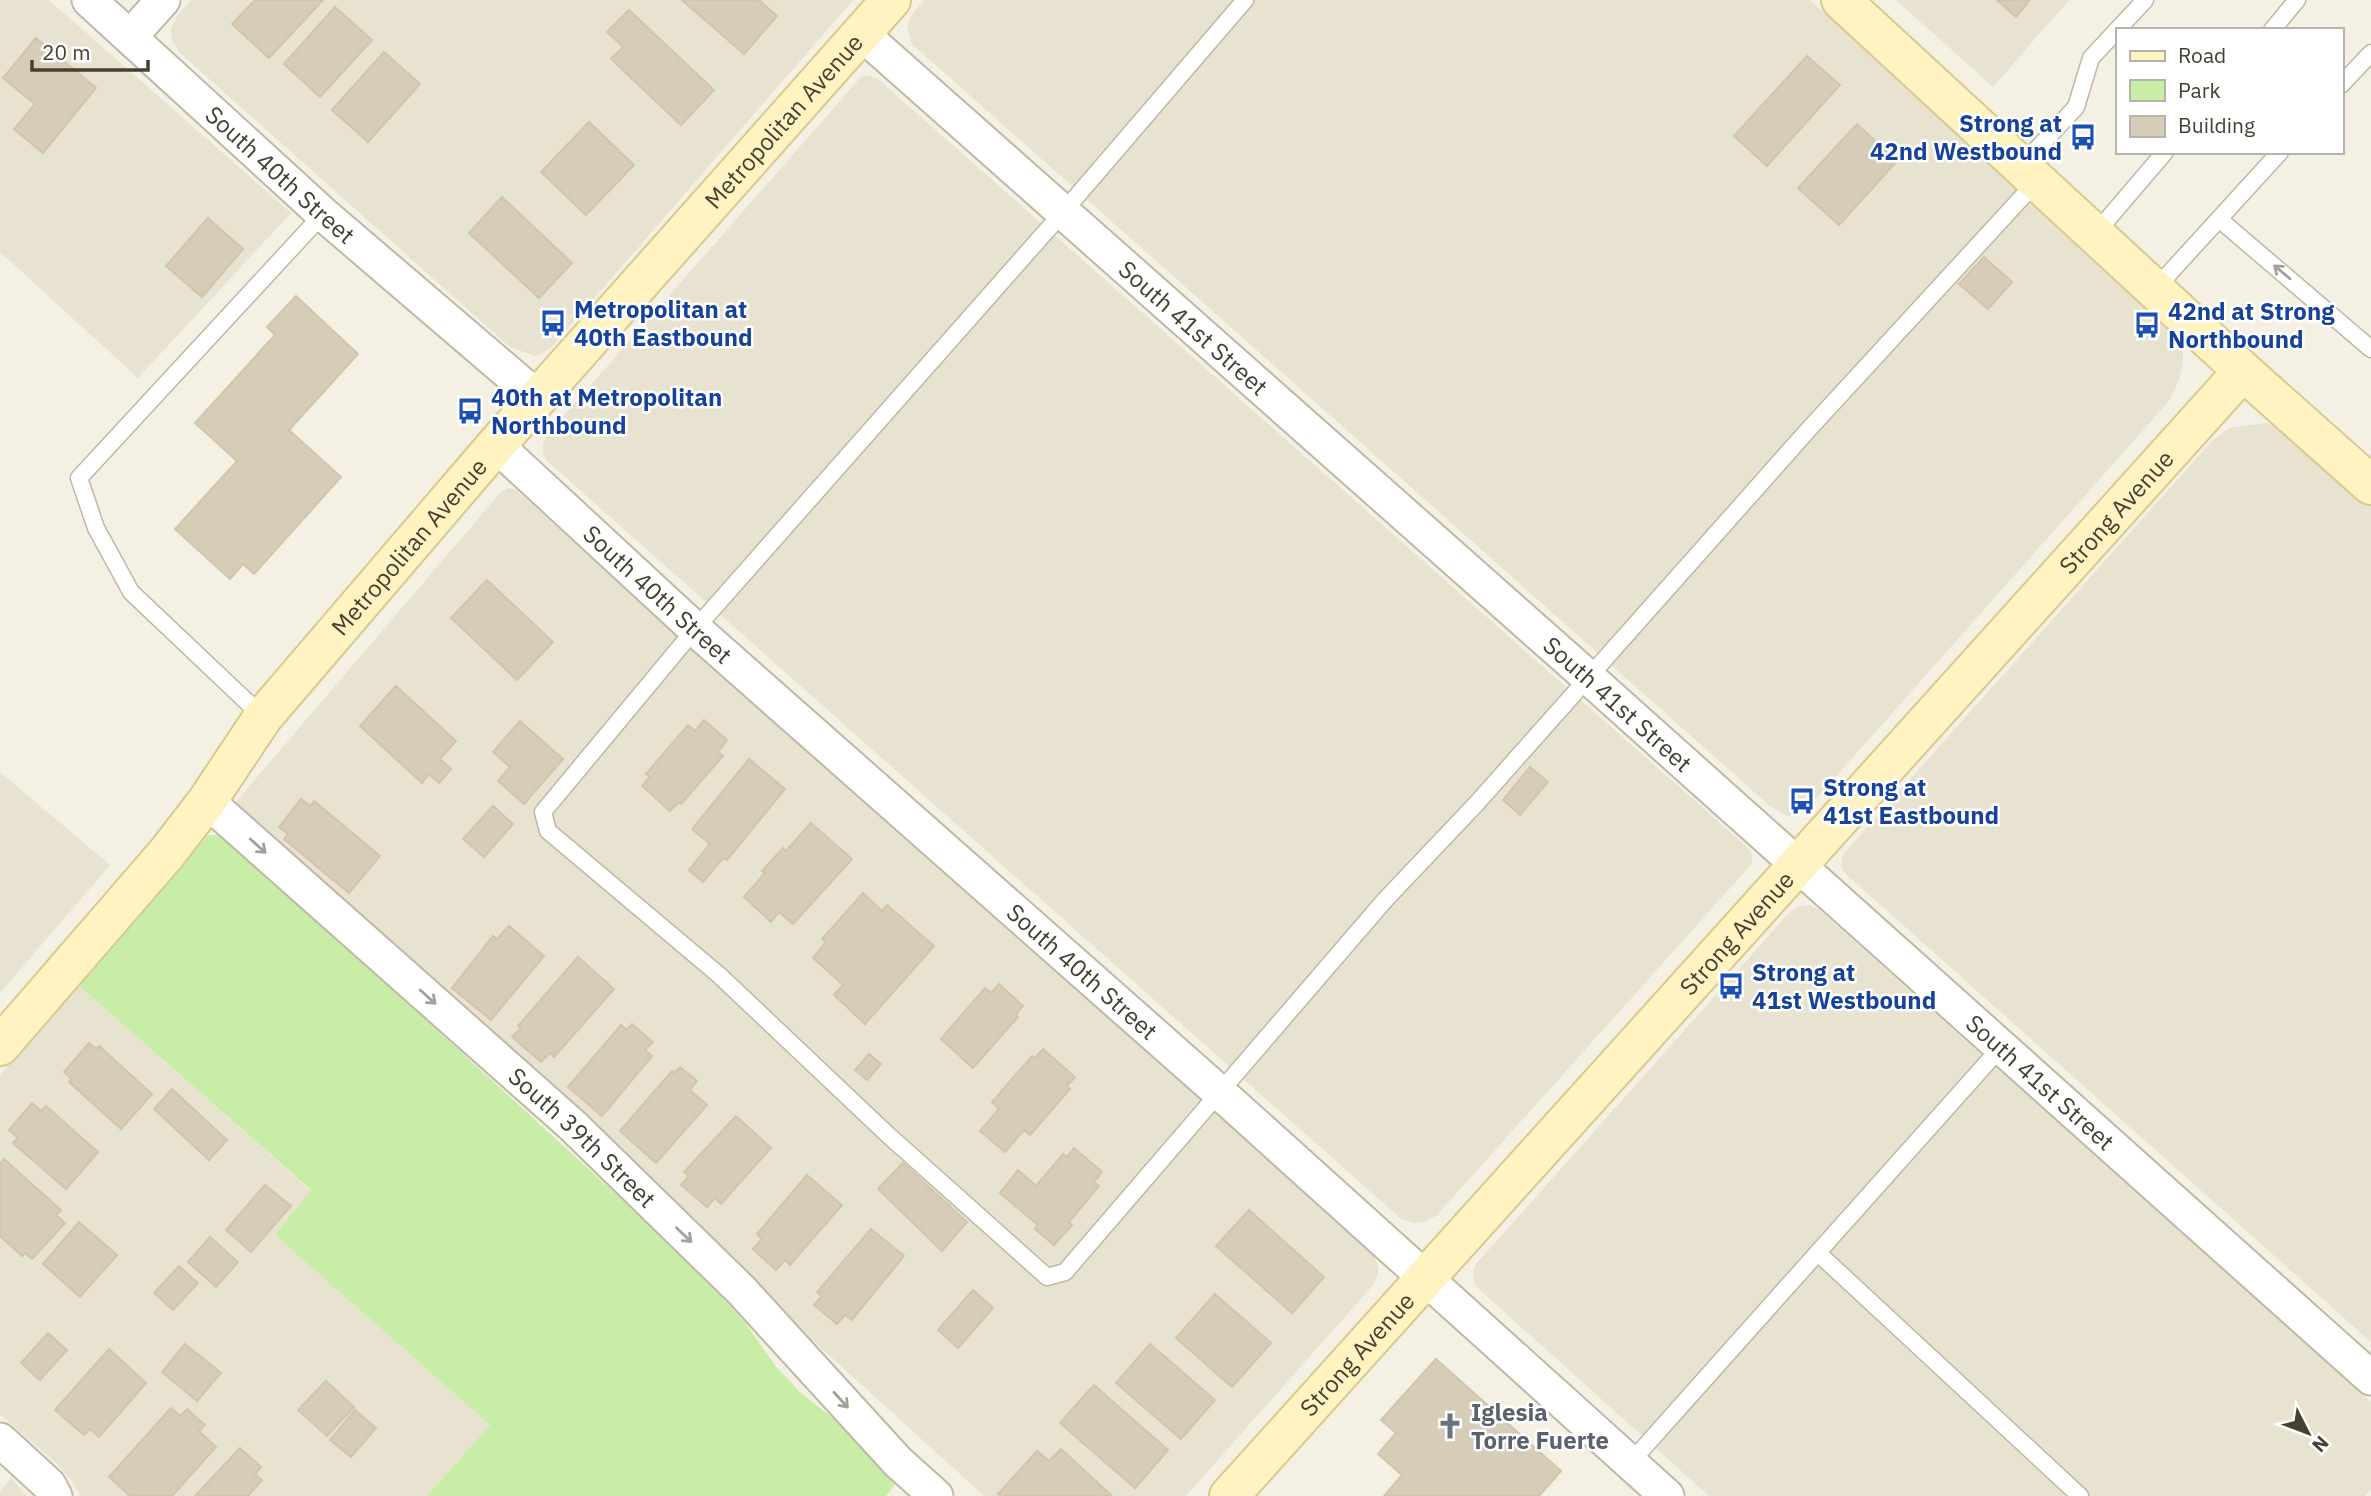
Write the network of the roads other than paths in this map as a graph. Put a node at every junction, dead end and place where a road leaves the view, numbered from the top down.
1 (89, 0) edge
2 (163, 0) edge
3 (891, 0) edge
4 (1245, 0) edge
5 (1841, 0) edge
6 (2145, 0) edge
7 (2297, 0) edge
8 (2119, 28) edge
9 (2274, 28) edge
10 (2116, 31) edge
11 (862, 34) junction
12 (130, 37) junction
13 (2371, 53) edge
14 (2343, 84) edge
15 (2163, 154) edge
16 (2278, 154) edge
17 (2029, 174) junction
18 (1064, 211) junction
19 (323, 214) junction
20 (2219, 219) junction
21 (2095, 234) junction
22 (2155, 289) junction
23 (2371, 349) edge
24 (2243, 371) junction
25 (538, 398) junction
26 (496, 445) junction
27 (2371, 485) edge
28 (695, 629) junction
29 (1589, 678) junction
30 (263, 716) junction
31 (206, 801) junction
32 (1798, 864) junction
33 (0, 1046) edge
34 (2002, 1046) junction
35 (1219, 1092) junction
36 (1818, 1253) junction
37 (1425, 1278) junction
38 (2371, 1378) edge
39 (0, 1440) edge
40 (1630, 1463) junction
41 (55, 1496) edge
42 (936, 1496) edge
43 (1229, 1496) edge
44 (1667, 1496) edge
45 (2080, 1496) edge

1 - 12 street, South 40th Street
2 - 12 street
3 - 11 street, Metropolitan Avenue
4 - 18 lane
5 - 17 street
6 - 8 lane
7 - 9 lane
10 - 17 lane
11 - 18 street, South 41st Street
11 - 25 street, Metropolitan Avenue
12 - 19 street, South 40th Street
13 - 14 lane
15 - 21 lane
16 - 20 lane
17 - 21 street
17 - 29 lane
18 - 28 lane
18 - 29 street, South 41st Street
19 - 25 street, South 40th Street
19 - 30 lane
20 - 22 lane
23 -> 20 lane
21 - 22 street
22 - 24 street
24 - 27 street
24 - 32 street, Strong Avenue
25 - 26 street, Metropolitan Avenue
26 - 28 street, South 40th Street
26 - 30 street, Metropolitan Avenue
28 - 35 street, South 40th Street
28 - 35 lane
29 - 32 street, South 41st Street
29 - 35 lane
30 - 31 street, Metropolitan Avenue
31 - 33 street, Metropolitan Avenue
31 -> 42 street, South 39th Street
32 - 34 street, South 41st Street
32 - 37 street, Strong Avenue
34 - 36 lane
34 - 38 street, South 41st Street
35 - 37 street, South 40th Street
36 - 40 lane
36 - 45 lane
37 - 40 street, South 40th Street
37 - 43 street, Strong Avenue
39 - 41 street
40 - 44 street, South 40th Street

